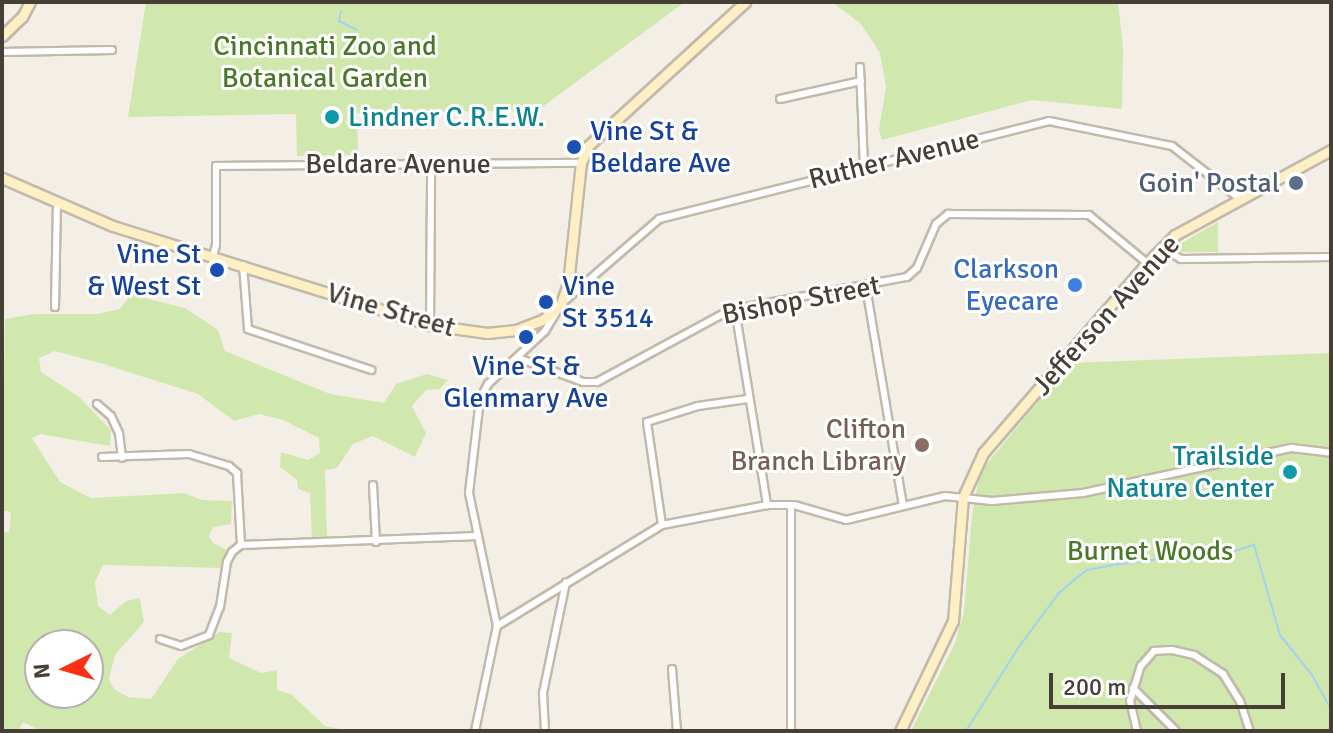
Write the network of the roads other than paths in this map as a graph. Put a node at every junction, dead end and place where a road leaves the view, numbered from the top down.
1 (30, 2) edge
2 (745, 2) edge
3 (2, 36) edge
4 (112, 50) dead end
5 (2, 52) edge
6 (860, 67) dead end
7 (861, 81) junction
8 (780, 99) dead end
9 (1331, 150) edge
10 (581, 163) junction
11 (431, 164) junction
12 (864, 166) junction
13 (2, 178) edge
14 (1240, 199) junction
15 (57, 201) junction
16 (1162, 248) junction
17 (213, 256) junction
18 (1331, 257) edge
19 (1147, 263) junction
20 (243, 265) junction
21 (866, 287) junction
22 (561, 304) junction
23 (55, 307) dead end
24 (735, 309) junction
25 (430, 325) junction
26 (518, 358) junction
27 (371, 370) dead end
28 (748, 399) junction
29 (97, 404) dead end
30 (1331, 453) edge
31 (102, 457) dead end
32 (122, 458) junction
33 (373, 485) dead end
34 (963, 497) junction
35 (767, 505) junction
36 (791, 505) junction
37 (903, 505) junction
38 (662, 525) junction
39 (478, 536) junction
40 (376, 542) junction
41 (241, 545) junction
42 (566, 582) junction
43 (497, 626) junction
44 (160, 639) dead end
45 (672, 669) dead end
46 (1133, 688) junction
47 (475, 731) edge
48 (545, 731) edge
49 (677, 731) edge
50 (791, 731) edge
51 (900, 731) edge
52 (1137, 731) edge
53 (1176, 731) edge
54 (1250, 731) edge

1 - 3 main road
2 - 10 main road
4 - 5 street
6 - 7 street
7 - 8 street
7 - 12 street
9 - 14 main road, Jefferson Avenue
10 - 11 street, Beldare Avenue
10 - 22 main road
11 - 17 street, Beldare Avenue
11 - 25 street
12 - 14 street, Ruther Avenue
12 - 22 street, Ruther Avenue
13 - 15 main road, Vine Street
14 - 16 main road, Jefferson Avenue
15 - 17 main road, Vine Street
15 - 23 street
16 - 18 street
16 - 19 main road, Jefferson Avenue
17 - 20 main road, Vine Street
19 - 21 street, Bishop Street
19 - 34 main road, Jefferson Avenue
20 - 25 main road, Vine Street
20 - 27 street
21 - 24 street, Bishop Street
21 - 37 street
22 - 25 main road, Vine Street
22 - 26 street, Ruther Avenue
24 - 26 street, Bishop Street
24 - 28 street
26 - 39 street, Ruther Avenue
28 - 35 street
28 - 38 street
29 - 32 street
30 - 34 street
31 - 32 street
32 - 41 street
33 - 40 street
34 - 37 street
34 - 51 main road, Jefferson Avenue
35 - 36 street
35 - 38 street
36 - 37 street
36 - 50 street
38 - 42 street
39 - 40 street
39 - 43 street, Ruther Avenue
40 - 41 street
41 - 44 street
42 - 43 street
42 - 48 street
43 - 47 street
45 - 49 street
46 - 52 street
46 - 53 street
46 - 54 street

